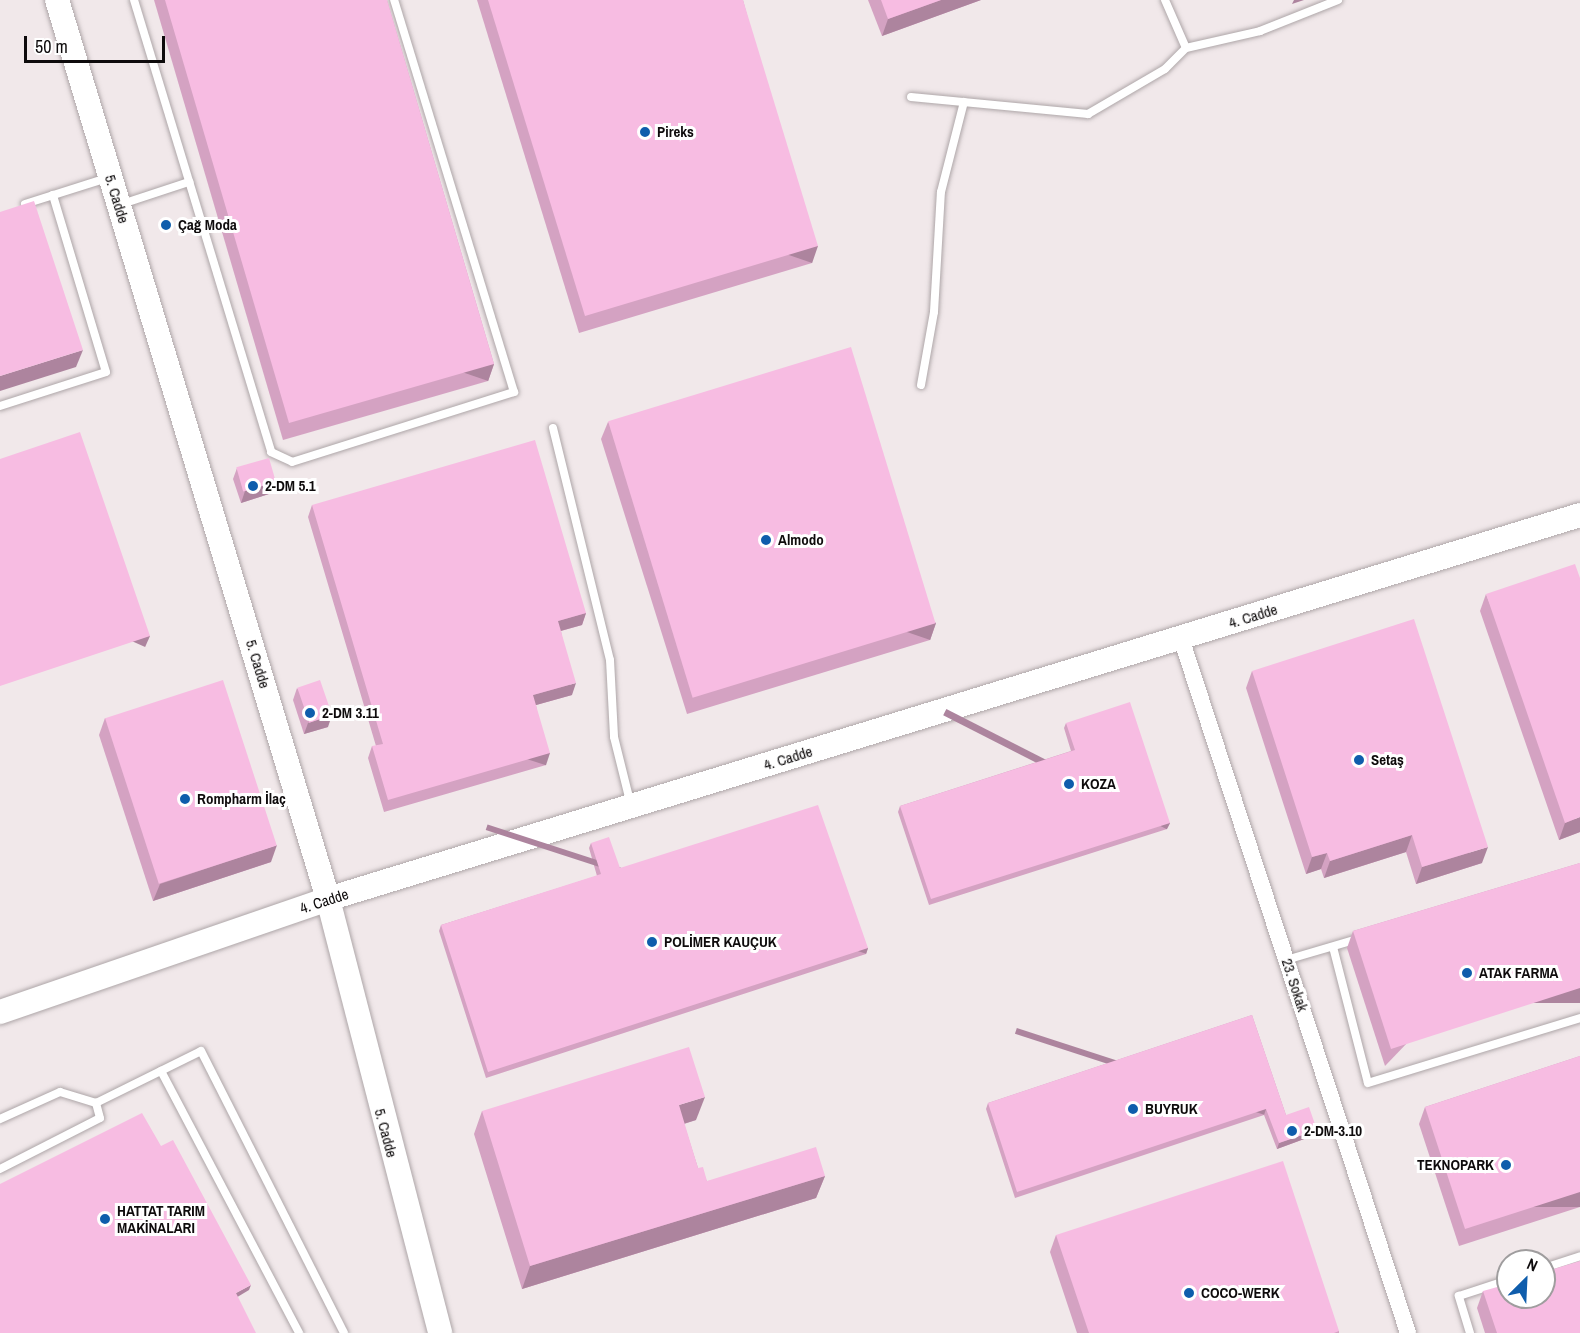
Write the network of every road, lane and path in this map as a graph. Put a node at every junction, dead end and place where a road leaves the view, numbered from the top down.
1 (57, 0) edge
2 (134, 0) edge
3 (394, 0) edge
4 (1165, 0) edge
5 (1338, 0) edge
6 (1186, 48) junction
7 (911, 97) dead end
8 (964, 102) junction
9 (110, 177) junction
10 (189, 182) junction
11 (53, 195) junction
12 (119, 205) junction
13 (11, 209) edge
14 (921, 385) dead end
15 (0, 406) edge
16 (553, 428) dead end
17 (1580, 515) edge
18 (1181, 638) junction
19 (632, 806) junction
20 (328, 898) junction
21 (1366, 937) edge
22 (1333, 947) junction
23 (1286, 960) junction
24 (0, 1012) edge
25 (1580, 1018) edge
26 (161, 1071) junction
27 (96, 1103) junction
28 (0, 1119) edge
29 (0, 1169) edge
30 (1580, 1256) edge
31 (1556, 1264) edge
32 (1496, 1284) edge
33 (299, 1333) edge
34 (344, 1333) edge
35 (440, 1333) edge
36 (1408, 1333) edge
37 (1470, 1333) edge

1 - 9 street, 5. Cadde
2 - 10 lane
3 - 10 lane
4 - 6 lane
5 - 6 lane
6 - 8 lane
7 - 8 lane
8 - 14 lane
9 - 11 lane
9 - 12 street, 5. Cadde
10 - 12 lane
11 - 13 lane
11 - 15 lane
12 - 20 street, 5. Cadde
16 - 19 lane
17 - 18 street, 4. Cadde
18 - 19 street, 4. Cadde
18 - 23 street, 23. Sokak
19 - 20 street, 4. Cadde
20 - 24 street, 4. Cadde
20 - 35 street, 5. Cadde
21 - 22 lane
22 - 23 lane
22 - 25 lane
23 - 36 street, 23. Sokak
26 - 27 lane
26 - 33 lane
26 - 34 lane
27 - 28 lane
27 - 29 lane
30 - 31 lane
32 - 37 lane

